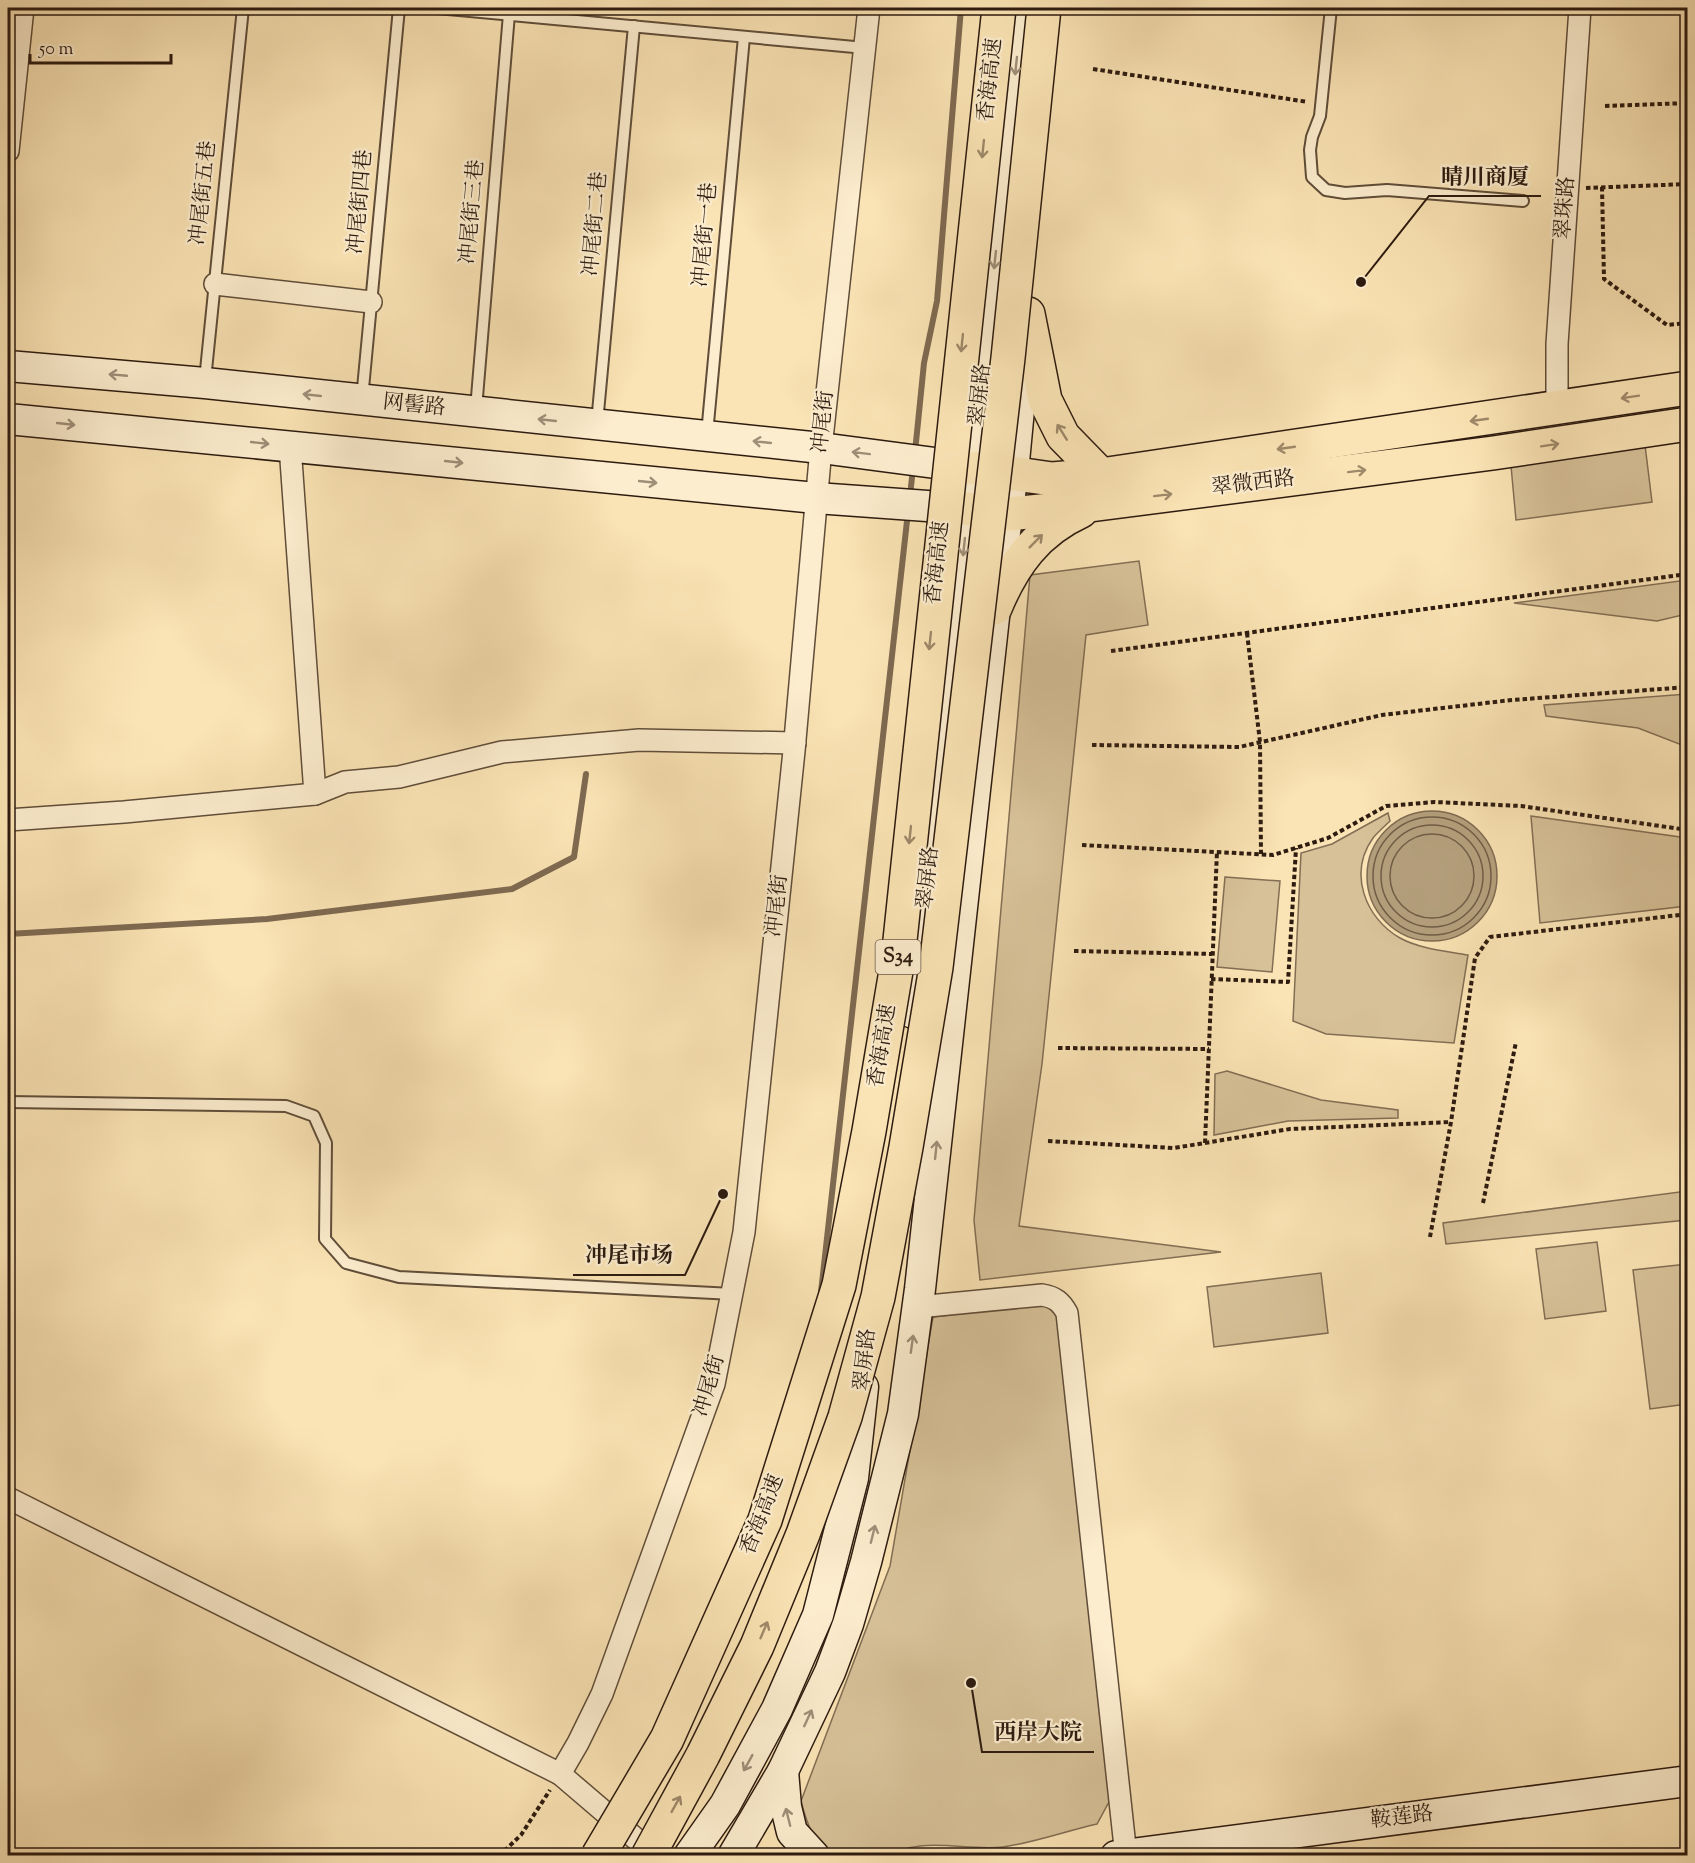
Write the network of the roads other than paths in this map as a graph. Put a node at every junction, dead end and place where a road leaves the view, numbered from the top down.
1 (22, 8) edge
2 (243, 8) edge
3 (399, 8) edge
4 (438, 8) edge
5 (869, 8) edge
6 (999, 8) edge
7 (1022, 8) edge
8 (1044, 8) edge
9 (1059, 8) edge
10 (1331, 8) edge
11 (1580, 8) edge
12 (509, 14) junction
13 (634, 26) junction
14 (744, 37) junction
15 (865, 48) junction
16 (8, 151) edge
17 (1523, 201) dead end
18 (214, 284) junction
19 (371, 302) junction
20 (1028, 314) junction
21 (8, 366) edge
22 (205, 383) junction
23 (1688, 388) edge
24 (362, 401) junction
25 (1557, 408) junction
26 (476, 412) junction
27 (8, 419) edge
28 (1688, 424) edge
29 (597, 425) junction
30 (707, 436) junction
31 (290, 446) junction
32 (820, 448) junction
33 (973, 468) junction
34 (1013, 472) junction
35 (1103, 489) junction
36 (816, 498) junction
37 (969, 509) junction
38 (1008, 514) junction
39 (995, 608) junction
40 (795, 743) junction
41 (315, 794) junction
42 (8, 820) edge
43 (8, 1102) edge
44 (733, 1294) junction
45 (918, 1307) junction
46 (8, 1498) edge
47 (818, 1615) junction
48 (848, 1624) junction
49 (783, 1771) junction
50 (560, 1774) junction
51 (1688, 1781) edge
52 (1688, 1798) edge
53 (690, 1855) edge
54 (1123, 1855) edge
55 (598, 1856) edge
56 (648, 1856) edge
57 (656, 1856) edge
58 (733, 1856) edge
59 (814, 1856) edge
60 (1256, 1856) edge

1 - 16 street
2 - 18 lane, 冲尾街五巷
3 - 19 lane, 冲尾街四巷
4 - 12 lane
5 - 15 street, 冲尾街
6 -> 55 main road, 香海高速 / S34, bridge
7 -> 33 main road, 翠屏路
56 -> 8 main road, 香海高速 / S34, bridge
9 - 20 main road, 翠屏路
10 - 17 lane
11 - 25 street, 翠珠路
12 - 13 lane
12 - 26 lane, 冲尾街三巷
13 - 14 lane
13 - 29 lane, 冲尾街二巷
14 - 15 lane
14 - 30 lane, 冲尾街一巷
15 - 32 street, 冲尾街
18 - 19 street
18 - 22 lane, 冲尾街五巷
19 - 24 lane, 冲尾街四巷
20 - 34 main road, 翠屏路
35 -> 20 main road
22 -> 21 main road, 网髻路
24 -> 22 main road, 网髻路
23 -> 25 main road, 翠微西路
24 - 26 main road, 网髻路
25 -> 35 main road, 翠微西路
29 -> 26 main road, 网髻路
27 -> 31 main road, 翠微西路
35 -> 28 main road, 翠微西路
29 - 30 main road, 网髻路
32 -> 30 main road, 网髻路
31 -> 36 main road, 翠微西路
31 - 41 street
33 -> 32 main road, 翠微西路
32 - 36 street, 冲尾街
33 - 34 main road, 翠微西路
33 - 37 main road, 翠屏路
34 - 35 main road, 翠微西路
34 - 38 main road, 翠屏路
35 - 38 main road, 翠微西路
39 -> 35 main road
36 - 37 main road, 翠微西路
36 - 40 street, 冲尾街
37 - 38 main road, 翠微西路
37 -> 47 main road, 翠屏路
38 - 39 main road, 翠屏路
45 -> 39 main road, 翠屏路
40 - 41 street
40 - 44 street, 冲尾街
41 - 42 street
43 - 44 lane
44 - 50 street, 冲尾街
48 -> 45 main road, 翠屏路
45 - 54 street
46 - 50 street
47 - 48 main road
47 -> 53 main road, 翠屏路
49 -> 48 main road, 翠屏路
49 - 58 main road, 翠屏路
59 -> 49 main road
50 - 57 street
51 - 54 main road, 鞍莲路
52 - 60 main road, 鞍莲路

